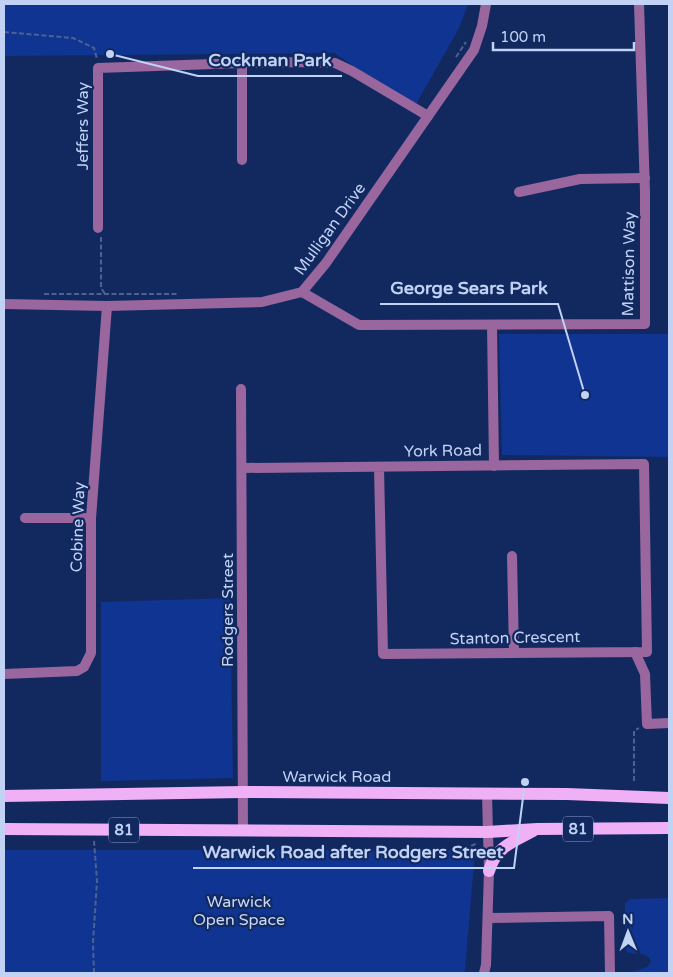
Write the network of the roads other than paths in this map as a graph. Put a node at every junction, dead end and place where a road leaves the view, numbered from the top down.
1 (486, 4) edge
2 (639, 4) edge
3 (242, 63) junction
4 (428, 116) junction
5 (242, 160) dead end
6 (645, 178) junction
7 (519, 192) dead end
8 (98, 228) road end
9 (302, 292) junction
10 (4, 304) edge
11 (107, 306) junction
12 (492, 325) junction
13 (241, 388) dead end
14 (494, 466) junction
15 (379, 467) junction
16 (243, 468) junction
17 (25, 518) dead end
18 (91, 518) junction
19 (512, 556) dead end
20 (635, 652) junction
21 (514, 653) junction
22 (4, 674) edge
23 (669, 723) edge
24 (243, 792) junction
25 (487, 794) junction
26 (4, 796) edge
27 (669, 798) edge
28 (669, 828) edge
29 (4, 829) edge
30 (537, 829) junction
31 (244, 831) junction
32 (487, 832) junction
33 (489, 871) junction
34 (488, 918) junction
35 (484, 973) edge
36 (610, 973) edge

1 - 4 street, Mulligan Drive
2 - 6 street, Mattison Way
3 - 4 street, Jeffers Way
3 - 5 street
3 - 8 street, Jeffers Way
4 - 9 street, Mulligan Drive
6 - 7 street
6 - 12 street, Mattison Way
9 - 11 street, Mulligan Drive
9 - 12 street, Mattison Way
10 - 11 street, Mulligan Drive
11 - 18 street, Cobine Way
12 - 14 street
13 - 16 street, Rodgers Street
14 - 15 street, York Road
14 - 20 street, York Road
15 - 16 street, York Road
15 - 21 street, Stanton Crescent
16 - 24 street, Rodgers Street
17 - 18 street
18 - 22 street, Cobine Way
19 - 21 street
20 - 21 street, Stanton Crescent
20 - 23 street
24 - 25 main road, Warwick Road / 81
24 - 26 main road, Warwick Road / 81
24 - 31 street, Rodgers Street
25 - 27 main road, Warwick Road / 81
25 - 32 street
28 - 30 main road, 81
29 - 31 main road, 81
30 - 32 main road, 81
30 - 33 main road
31 - 32 main road, 81
32 - 33 street
33 - 34 street
34 - 35 street
34 - 36 street

